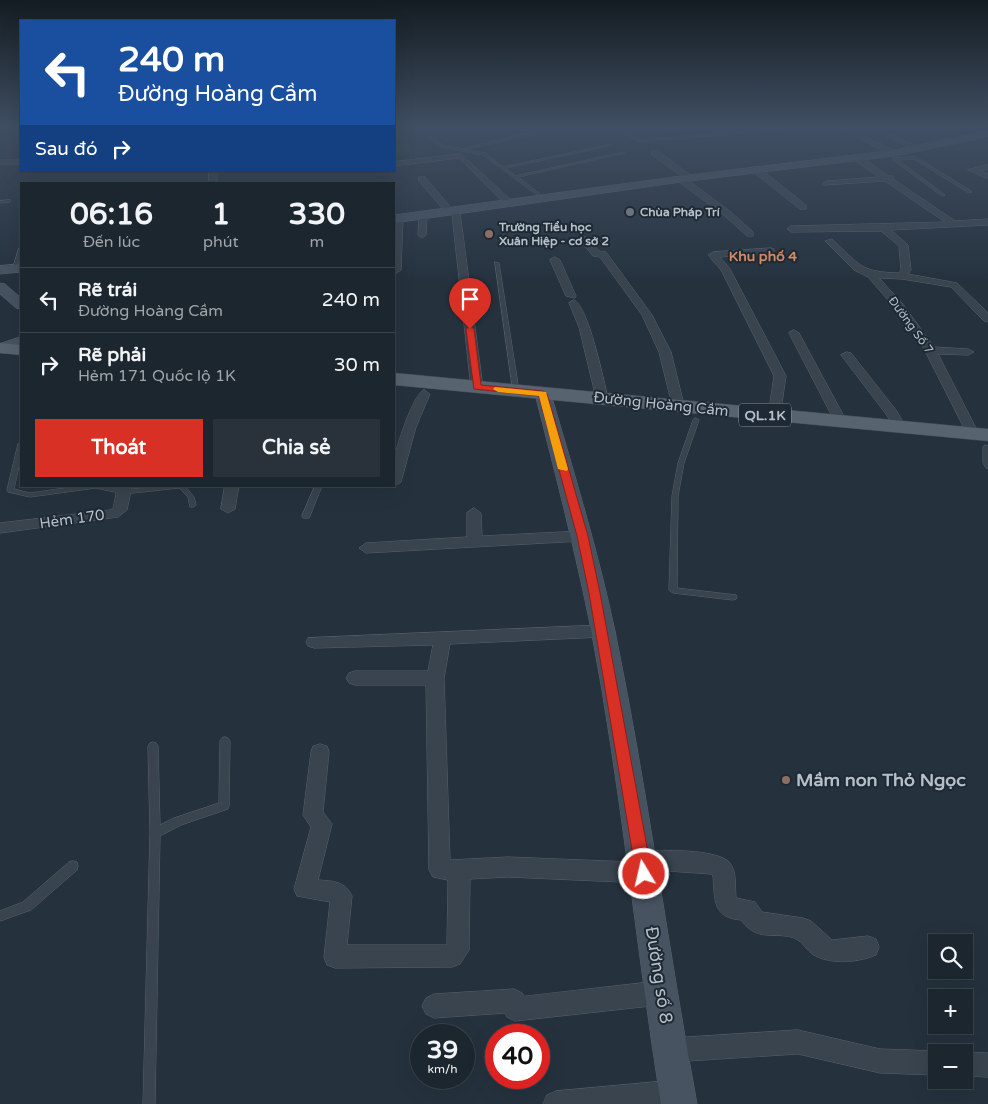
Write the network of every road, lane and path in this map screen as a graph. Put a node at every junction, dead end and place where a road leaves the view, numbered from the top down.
1 (686, 178) edge
2 (890, 178) edge
3 (422, 179) dead end
4 (484, 179) edge
5 (516, 179) edge
6 (682, 179) edge
7 (767, 179) edge
8 (883, 179) edge
9 (921, 179) edge
10 (948, 179) edge
11 (827, 183) dead end
12 (970, 192) dead end
13 (944, 194) dead end
14 (544, 199) junction
15 (9, 200) dead end
16 (0, 202) edge
17 (510, 204) junction
18 (803, 207) dead end
19 (453, 212) junction
20 (423, 216) junction
21 (788, 217) dead end
22 (397, 219) edge
23 (988, 222) edge
24 (952, 224) junction
25 (883, 228) junction
26 (750, 234) dead end
27 (422, 235) dead end
28 (583, 239) dead end
29 (829, 241) dead end
30 (772, 251) dead end
31 (20, 255) edge
32 (555, 260) dead end
33 (497, 263) dead end
34 (18, 268) edge
35 (0, 270) edge
36 (396, 270) dead end
37 (871, 275) junction
38 (902, 276) junction
39 (0, 287) edge
40 (20, 304) edge
41 (988, 319) edge
42 (794, 333) dead end
43 (20, 342) edge
44 (1, 349) edge
45 (20, 350) edge
46 (930, 350) junction
47 (968, 352) dead end
48 (847, 355) dead end
49 (395, 379) edge
50 (477, 388) junction
51 (516, 391) junction
52 (395, 392) edge
53 (424, 394) junction
54 (602, 398) junction
55 (544, 400) junction
56 (678, 406) junction
57 (774, 416) junction
58 (696, 420) junction
59 (841, 422) junction
60 (900, 427) junction
61 (985, 446) edge
62 (20, 448) edge
63 (395, 478) edge
64 (90, 487) edge
65 (106, 487) edge
66 (161, 487) edge
67 (181, 487) edge
68 (232, 487) edge
69 (319, 487) edge
70 (124, 489) edge
71 (192, 505) dead end
72 (228, 509) dead end
73 (474, 513) dead end
74 (306, 516) dead end
75 (0, 528) edge
76 (582, 536) junction
77 (476, 541) junction
78 (366, 548) dead end
79 (733, 598) dead end
80 (602, 631) junction
81 (446, 639) junction
82 (314, 642) dead end
83 (355, 678) dead end
84 (435, 678) junction
85 (225, 741) dead end
86 (153, 746) dead end
87 (320, 752) dead end
88 (156, 833) junction
89 (73, 866) dead end
90 (643, 867) junction
91 (450, 870) junction
92 (0, 916) edge
93 (868, 947) dead end
94 (660, 992) junction
95 (434, 1006) dead end
96 (672, 1050) junction
97 (928, 1063) edge
98 (973, 1064) edge
99 (988, 1065) edge
100 (678, 1099) edge
101 (149, 1104) edge
102 (556, 1104) edge

1 - 26 street
2 - 24 street
3 - 19 street
4 - 17 street
5 - 14 lane
6 - 14 main road
7 - 18 street
8 - 11 street
9 - 13 lane
10 - 12 lane
14 - 17 main road
15 - 16 lane
17 - 19 main road
19 - 20 main road
19 - 50 street
20 - 22 main road
20 - 27 street
21 - 25 street
22 - 36 street
23 - 24 street
24 - 25 street
25 - 38 street, Đường Số 7
28 - 56 street
29 - 37 street
30 - 57 street
31 - 34 lane
32 - 54 street
33 - 51 lane
34 - 35 main road
37 - 38 street, Đường Số 7
37 - 46 street, Đường Số 7
38 - 41 street, Đường Số 7
39 - 40 main road
42 - 59 street
43 - 44 main road
44 - 45 main road
46 - 47 street
46 - 61 street, Đường Số 7
48 - 60 street
49 - 50 main road, Đường Hoàng Cầm / QL.1K
50 - 51 main road, Đường Hoàng Cầm / QL.1K
51 - 55 main road, Đường Hoàng Cầm / QL.1K
52 - 53 main road, Đường Hoàng Cầm / QL.1K
53 - 55 main road, Đường Hoàng Cầm / QL.1K
53 - 63 street
54 - 55 main road, Đường Hoàng Cầm / QL.1K
54 - 56 main road, Đường Hoàng Cầm / QL.1K
55 - 58 main road, Đường Hoàng Cầm / QL.1K
55 - 76 main road, Đường số 8
56 - 57 main road, Đường Hoàng Cầm / QL.1K
57 - 59 main road, Đường Hoàng Cầm / QL.1K
58 - 61 main road, Đường Hoàng Cầm / QL.1K
58 - 79 lane
59 - 60 main road, Đường Hoàng Cầm / QL.1K
60 - 61 main road, Đường Hoàng Cầm / QL.1K
62 - 64 lane
65 - 70 lane
66 - 70 lane
67 - 71 lane
68 - 72 street
69 - 74 lane
70 - 75 street, Hẻm 170
73 - 77 street
76 - 77 street
76 - 80 main road, Đường số 8
77 - 78 street
80 - 81 street
80 - 90 main road, Đường số 8
81 - 82 street
81 - 84 street
83 - 84 street
84 - 91 street
85 - 88 lane
86 - 88 lane
87 - 91 street
88 - 101 lane
89 - 92 lane
90 - 91 street
90 - 93 street
90 - 94 main road, Đường số 8
94 - 95 street
94 - 96 main road, Đường số 8
96 - 97 street
96 - 100 main road, Đường số 8
98 - 99 street
100 - 102 street

